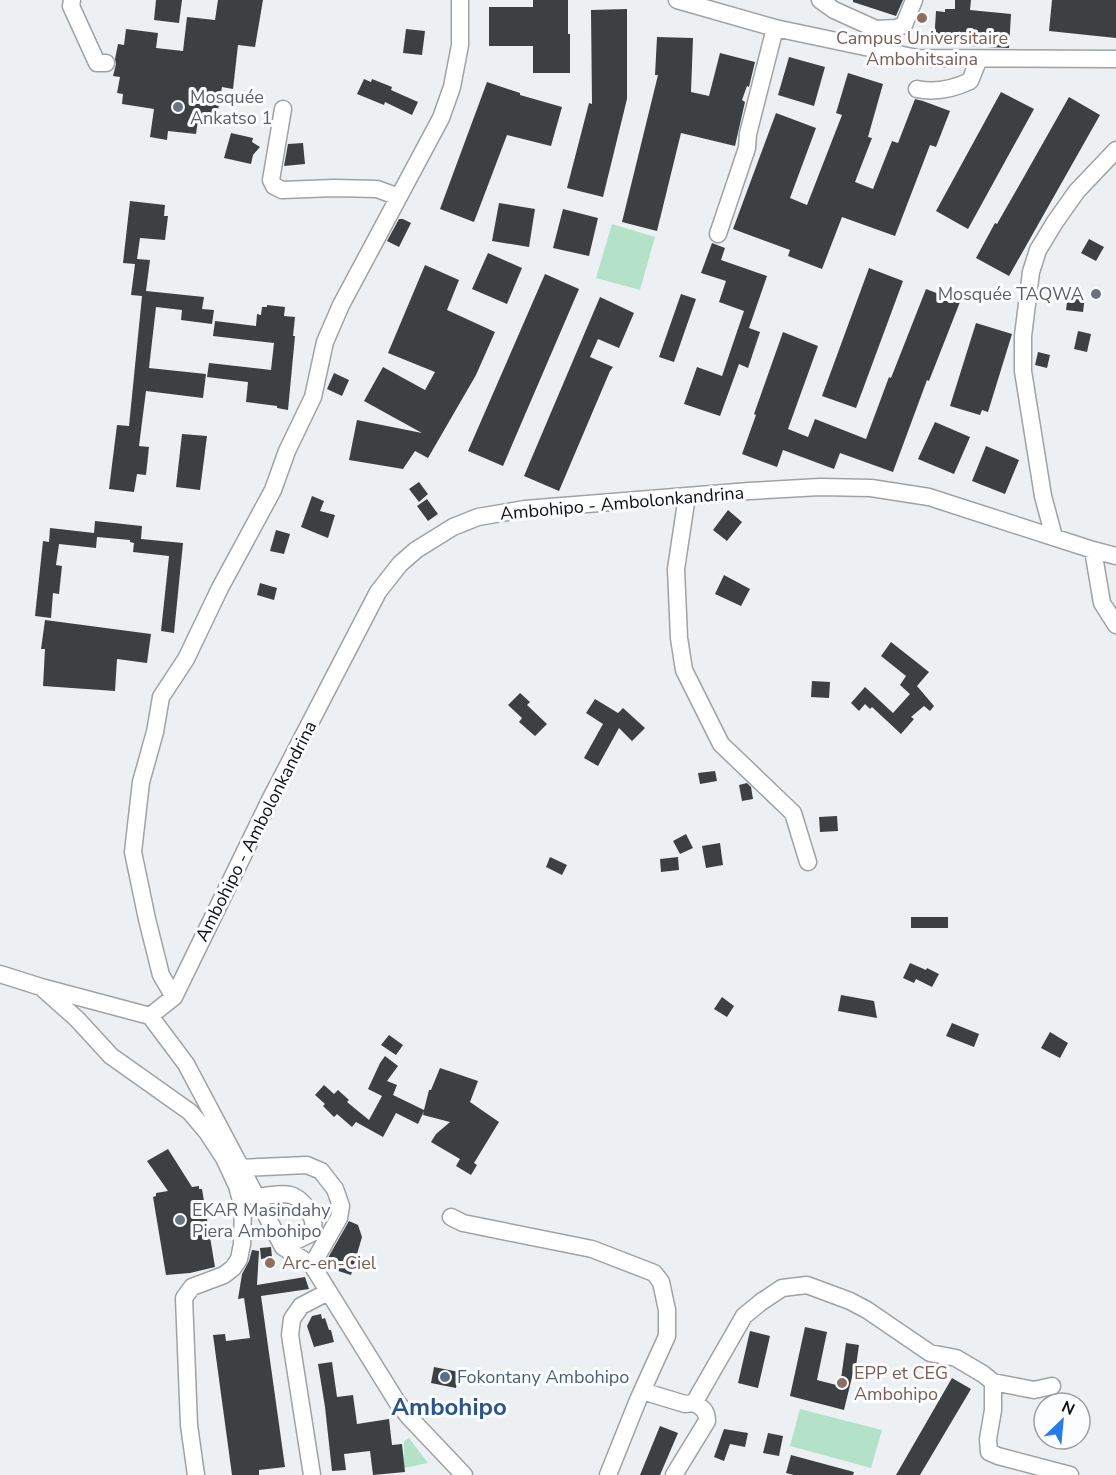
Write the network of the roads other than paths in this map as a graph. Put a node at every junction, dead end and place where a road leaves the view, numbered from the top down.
1 (72, 0) edge
2 (460, 0) edge
3 (677, 0) edge
4 (820, 0) edge
5 (914, 0) edge
6 (775, 28) junction
7 (876, 29) junction
8 (874, 49) junction
9 (979, 58) junction
10 (1116, 59) edge
11 (106, 63) dead end
12 (917, 89) dead end
13 (283, 109) dead end
14 (1116, 150) edge
15 (399, 197) junction
16 (718, 234) dead end
17 (687, 496) junction
18 (1054, 537) junction
19 (1093, 550) junction
20 (1116, 556) edge
21 (1116, 625) edge
22 (808, 862) dead end
23 (0, 974) edge
24 (41, 987) junction
25 (174, 998) junction
26 (150, 1016) junction
27 (240, 1168) junction
28 (255, 1197) junction
29 (451, 1217) dead end
30 (283, 1247) junction
31 (312, 1265) junction
32 (328, 1292) junction
33 (993, 1382) junction
34 (1052, 1386) dead end
35 (642, 1392) junction
36 (694, 1402) junction
37 (460, 1473) edge
38 (196, 1475) edge
39 (312, 1475) edge
40 (608, 1475) edge
41 (674, 1475) edge
42 (1070, 1475) edge

1 - 11 street
2 - 15 street
3 - 6 street
4 - 7 street
5 - 7 street
6 - 8 street
6 - 16 street
7 - 8 street
8 - 9 street
9 - 10 street
9 - 12 street
13 - 15 street
14 - 18 street
15 - 25 street
17 - 18 street, Ambohipo - Ambolonkandrina
17 - 22 street
17 - 25 street, Ambohipo - Ambolonkandrina
18 - 19 street, Ambohipo - Ambolonkandrina
19 - 20 street, Ambohipo - Ambolonkandrina
19 - 21 street
23 - 24 street
24 - 26 street
24 - 38 street
25 - 26 street, Ambohipo - Ambolonkandrina
26 - 27 street
27 - 28 street
27 - 31 street
28 - 30 street
28 - 30 street
29 - 35 street
30 - 31 street
31 - 32 street
32 - 37 street
32 - 39 street
33 - 34 street
33 - 36 street
33 - 42 street
35 - 36 street
35 - 40 street
36 - 41 street

